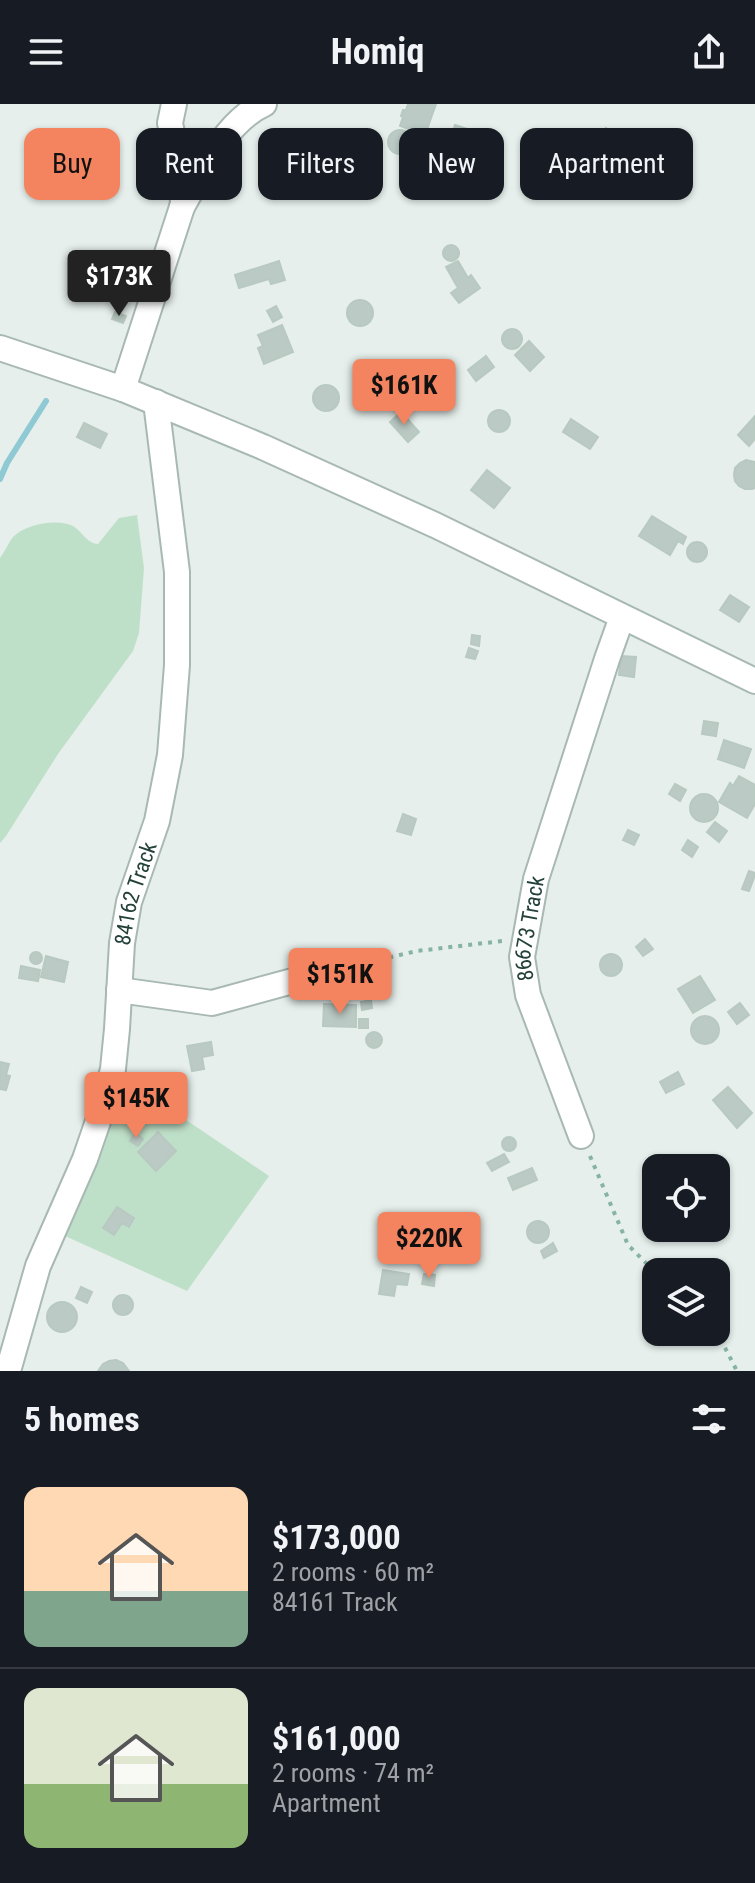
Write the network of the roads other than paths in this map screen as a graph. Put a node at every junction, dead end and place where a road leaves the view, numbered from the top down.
1 (174, 104) edge
2 (264, 104) edge
3 (182, 207) junction
4 (0, 348) edge
5 (123, 389) junction
6 (156, 402) junction
7 (622, 617) junction
8 (755, 681) edge
9 (300, 979) road end
10 (119, 990) junction
11 (581, 1136) road end
12 (8, 1371) edge

1 - 3 street
2 - 3 street
3 - 5 street
4 - 5 street
5 - 6 street
6 - 7 street
6 - 10 street, 84162 Track
7 - 8 street
7 - 11 street, 86673 Track
9 - 10 street
10 - 12 street, 84162 Track

